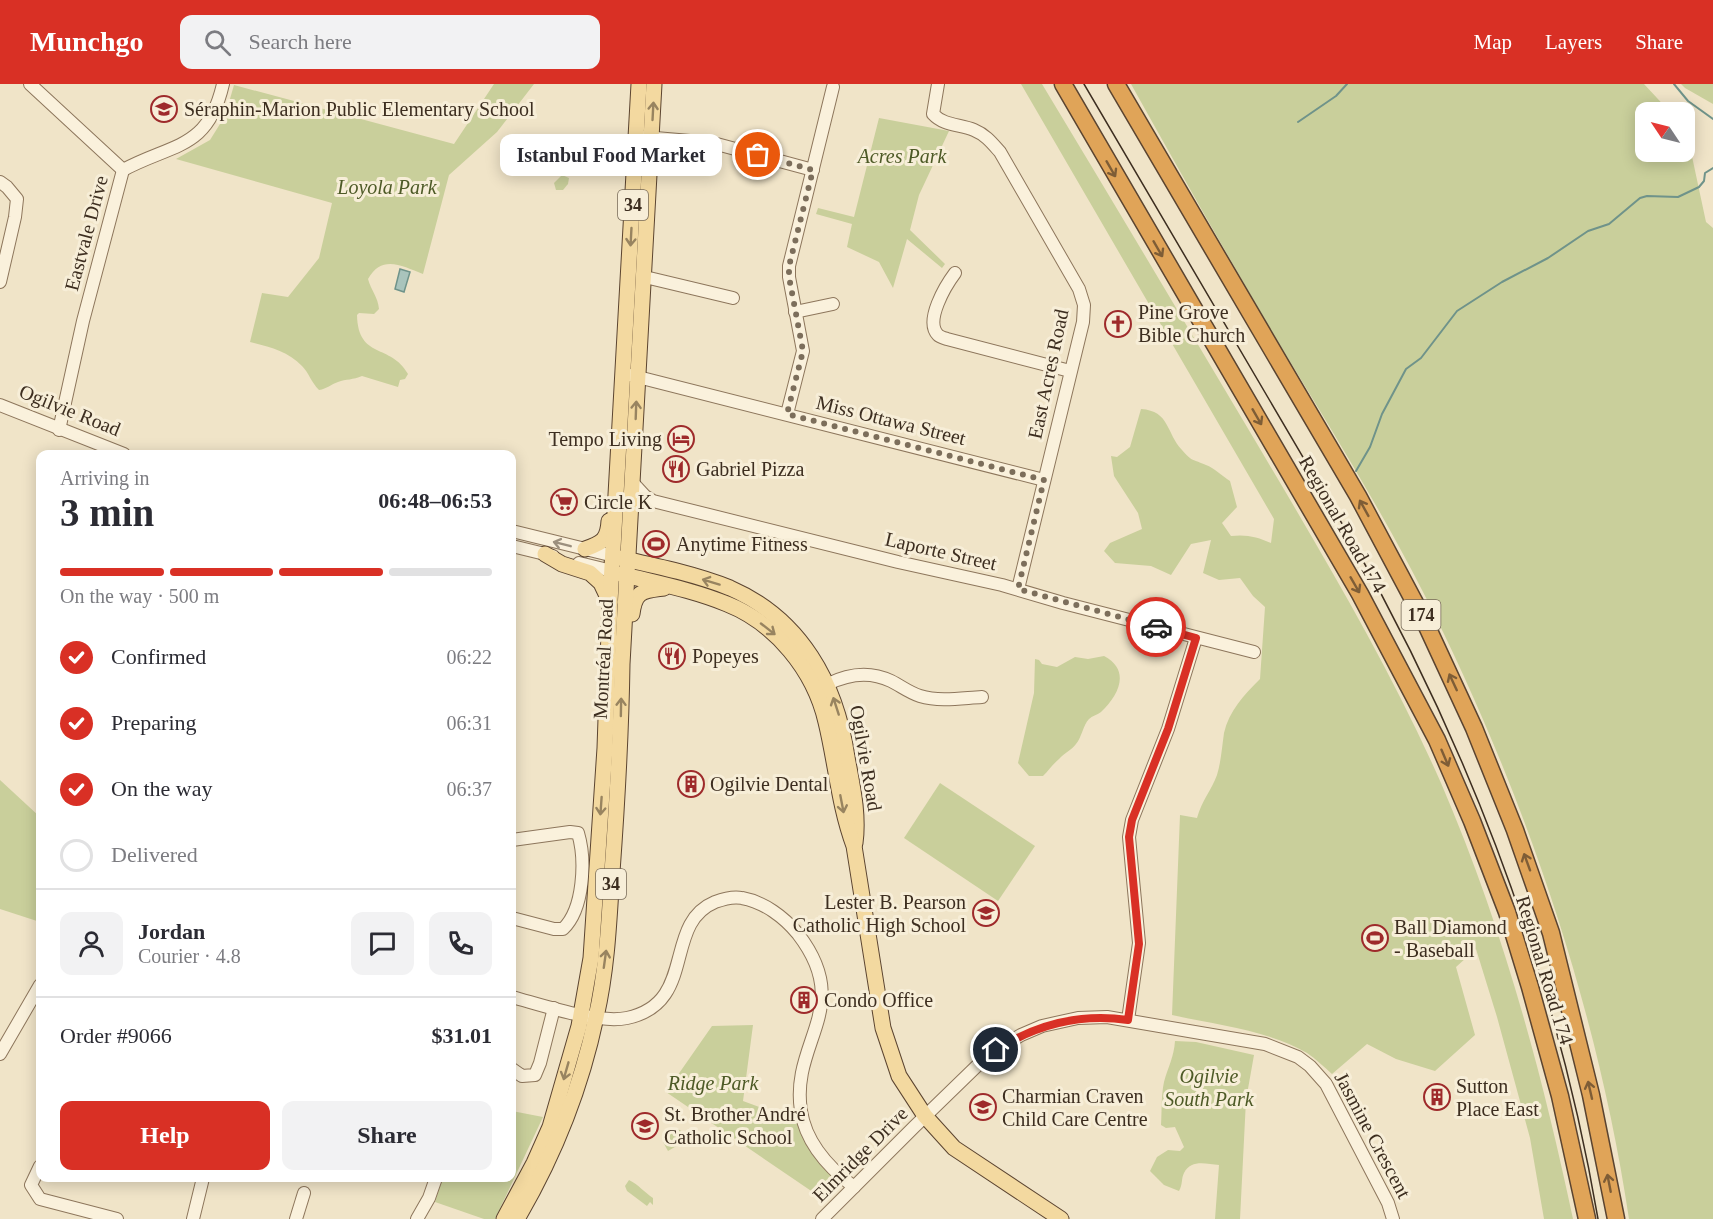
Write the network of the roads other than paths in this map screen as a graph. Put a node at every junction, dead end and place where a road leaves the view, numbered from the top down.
1 (30, 84) edge
2 (223, 84) edge
3 (639, 84) edge
4 (654, 84) edge
5 (938, 84) edge
6 (1056, 84) edge
7 (1063, 84) edge
8 (1116, 84) edge
9 (833, 87) dead end
10 (644, 137) junction
11 (1094, 140) junction
12 (123, 170) junction
13 (813, 170) junction
14 (0, 182) edge
15 (955, 273) dead end
16 (645, 277) junction
17 (0, 282) edge
18 (733, 298) dead end
19 (833, 304) dead end
20 (795, 312) junction
21 (1070, 371) junction
22 (631, 375) junction
23 (0, 405) edge
24 (787, 414) junction
25 (59, 430) junction
26 (113, 450) edge
27 (1044, 480) junction
28 (625, 481) junction
29 (653, 501) junction
30 (631, 510) junction
31 (516, 532) edge
32 (630, 535) junction
33 (516, 547) edge
34 (585, 549) junction
35 (545, 554) junction
36 (613, 564) junction
37 (628, 568) junction
38 (669, 570) junction
39 (668, 586) junction
40 (1018, 589) junction
41 (610, 602) junction
42 (1196, 638) junction
43 (1254, 652) dead end
44 (622, 664) junction
45 (828, 684) junction
46 (982, 697) dead end
47 (613, 749) junction
48 (516, 839) edge
49 (854, 846) junction
50 (516, 919) edge
51 (36, 992) edge
52 (516, 999) edge
53 (554, 1008) junction
54 (589, 1016) junction
55 (1128, 1020) junction
56 (0, 1054) edge
57 (516, 1071) edge
58 (925, 1116) junction
59 (36, 1176) edge
60 (201, 1182) edge
61 (434, 1182) edge
62 (854, 1187) junction
63 (304, 1193) dead end
64 (117, 1219) edge
65 (193, 1219) edge
66 (296, 1219) edge
67 (417, 1219) edge
68 (504, 1219) edge
69 (517, 1219) edge
70 (822, 1219) edge
71 (1061, 1219) edge
72 (1393, 1219) edge
73 (1587, 1219) edge
74 (1616, 1219) edge

1 - 12 street, Eastvale Drive
2 - 12 street
3 - 10 main road, Montréal Road / 34
10 -> 4 main road, Montréal Road / 34
5 - 21 street, East Acres Road
6 - 11 highway
7 - 11 highway, Regional Road 174 / 174
74 -> 8 highway, Regional Road 174 / 174
9 - 13 street
10 - 13 street
10 - 16 main road, Montréal Road / 34
10 -> 22 main road, Montréal Road / 34
11 -> 73 highway, Regional Road 174 / 174
12 - 25 street, Eastvale Drive
13 - 20 street
14 - 17 street
15 - 21 street
16 - 18 street
16 - 22 main road, Montréal Road / 34
19 - 20 street
20 - 24 street
21 - 27 street, East Acres Road
22 - 24 street, Miss Ottawa Street
22 - 28 main road, Montréal Road / 34
23 - 25 street, Ogilvie Road
24 - 27 street, Miss Ottawa Street
25 - 26 street, Ogilvie Road
27 - 40 street, East Acres Road
28 - 29 street, Laporte Street
28 - 30 main road, Montréal Road / 34
28 - 34 main road
28 - 36 main road, Montréal Road / 34
29 - 30 street
29 - 40 street, Laporte Street
30 - 32 main road, Montréal Road / 34
34 -> 31 street, Ogilvie Road
32 - 37 main road, Montréal Road / 34
32 - 38 main road
33 - 35 street, Ogilvie Road
34 - 36 street, Ogilvie Road
35 - 36 street, Ogilvie Road
35 - 41 main road
36 - 37 main road, Ogilvie Road
36 - 41 main road, Montréal Road / 34
37 - 38 main road, Ogilvie Road
37 - 39 main road, Ogilvie Road
37 - 44 main road, Montréal Road / 34
45 -> 38 main road, Ogilvie Road
39 - 44 main road
39 -> 49 main road, Ogilvie Road
40 - 42 street, Laporte Street
41 - 47 main road, Montréal Road / 34
42 - 43 street, Laporte Street
42 - 55 street
47 -> 44 main road, Montréal Road / 34
45 - 46 street
49 -> 45 main road, Ogilvie Road
47 - 54 main road, Montréal Road / 34
48 - 50 street
49 - 58 main road, Ogilvie Road
51 - 56 street
52 - 53 street
53 - 54 street
53 - 57 street
54 - 62 street
54 -> 68 main road, Montréal Road / 34
54 - 69 main road, Montréal Road / 34
55 - 58 street, Jasmine Crescent
55 - 72 street, Jasmine Crescent
58 - 62 street, Elmridge Drive
58 - 71 main road, Ogilvie Road
59 - 64 street
60 - 65 street
61 - 67 street
62 - 70 street, Elmridge Drive
63 - 66 street

